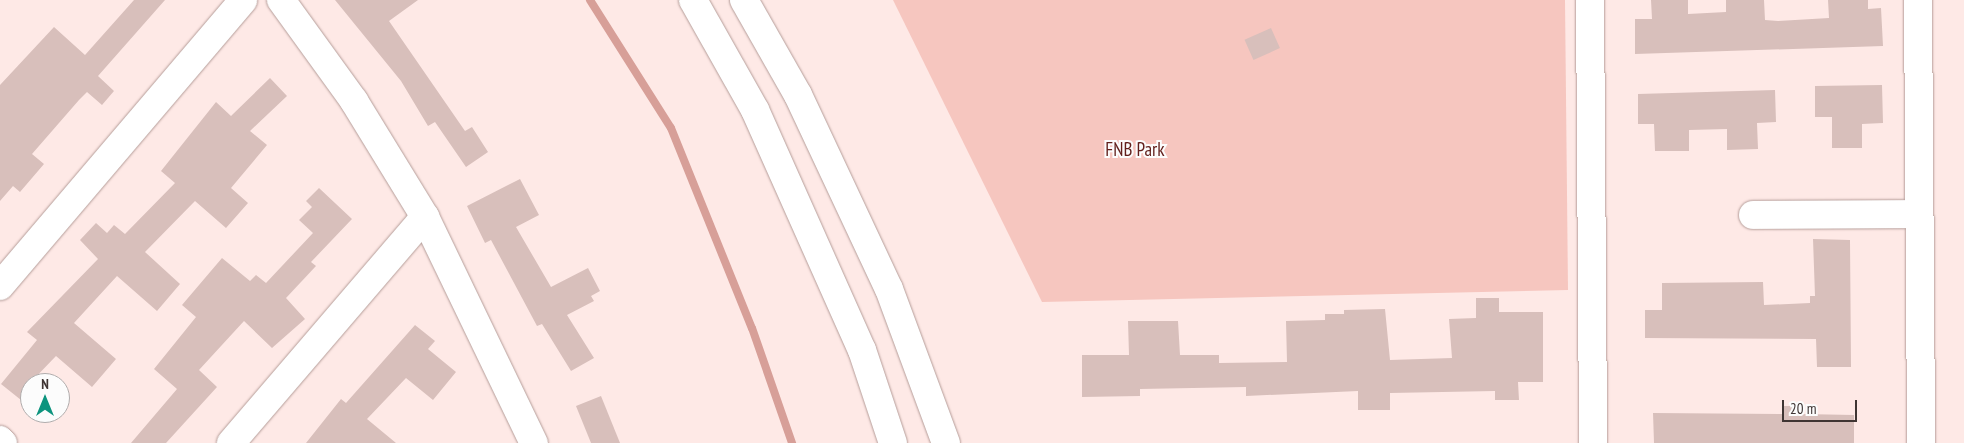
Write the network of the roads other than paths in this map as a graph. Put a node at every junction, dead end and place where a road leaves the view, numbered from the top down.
1 (243, 0) edge
2 (281, 0) edge
3 (693, 0) edge
4 (744, 0) edge
5 (1590, 0) edge
6 (1918, 0) edge
7 (1917, 214) junction
8 (1753, 216) dead end
9 (425, 217) junction
10 (0, 286) edge
11 (0, 440) edge
12 (3, 443) edge
13 (231, 443) edge
14 (534, 443) edge
15 (893, 443) edge
16 (946, 443) edge
17 (1593, 443) edge
18 (1921, 443) edge

1 - 10 street
2 - 9 street
3 - 15 street
4 - 16 street
5 - 17 street
6 - 7 street
7 - 8 street
7 - 18 street
9 - 13 street
9 - 14 street
11 - 12 street

